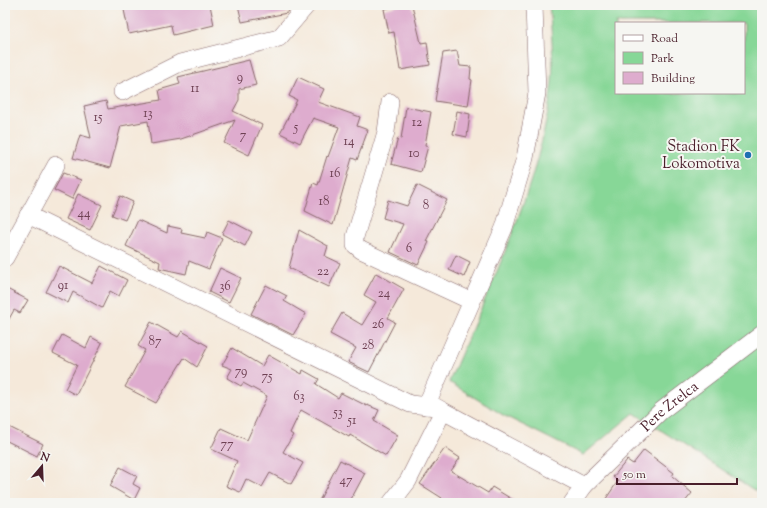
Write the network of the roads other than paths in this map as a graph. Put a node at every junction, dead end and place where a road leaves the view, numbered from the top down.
1 (308, 5) edge
2 (534, 5) edge
3 (122, 92) dead end
4 (390, 102) dead end
5 (56, 165) dead end
6 (28, 215) junction
7 (5, 258) edge
8 (471, 301) junction
9 (762, 334) edge
10 (426, 406) junction
11 (443, 411) junction
12 (584, 486) junction
13 (390, 503) edge
14 (572, 503) edge

1 - 3 street
2 - 8 street
4 - 8 street
5 - 6 street
6 - 7 street
6 - 10 street
8 - 10 street
9 - 12 street, Pere Zrelca
10 - 11 street
11 - 12 street
11 - 13 street
12 - 14 street, Pere Zrelca

